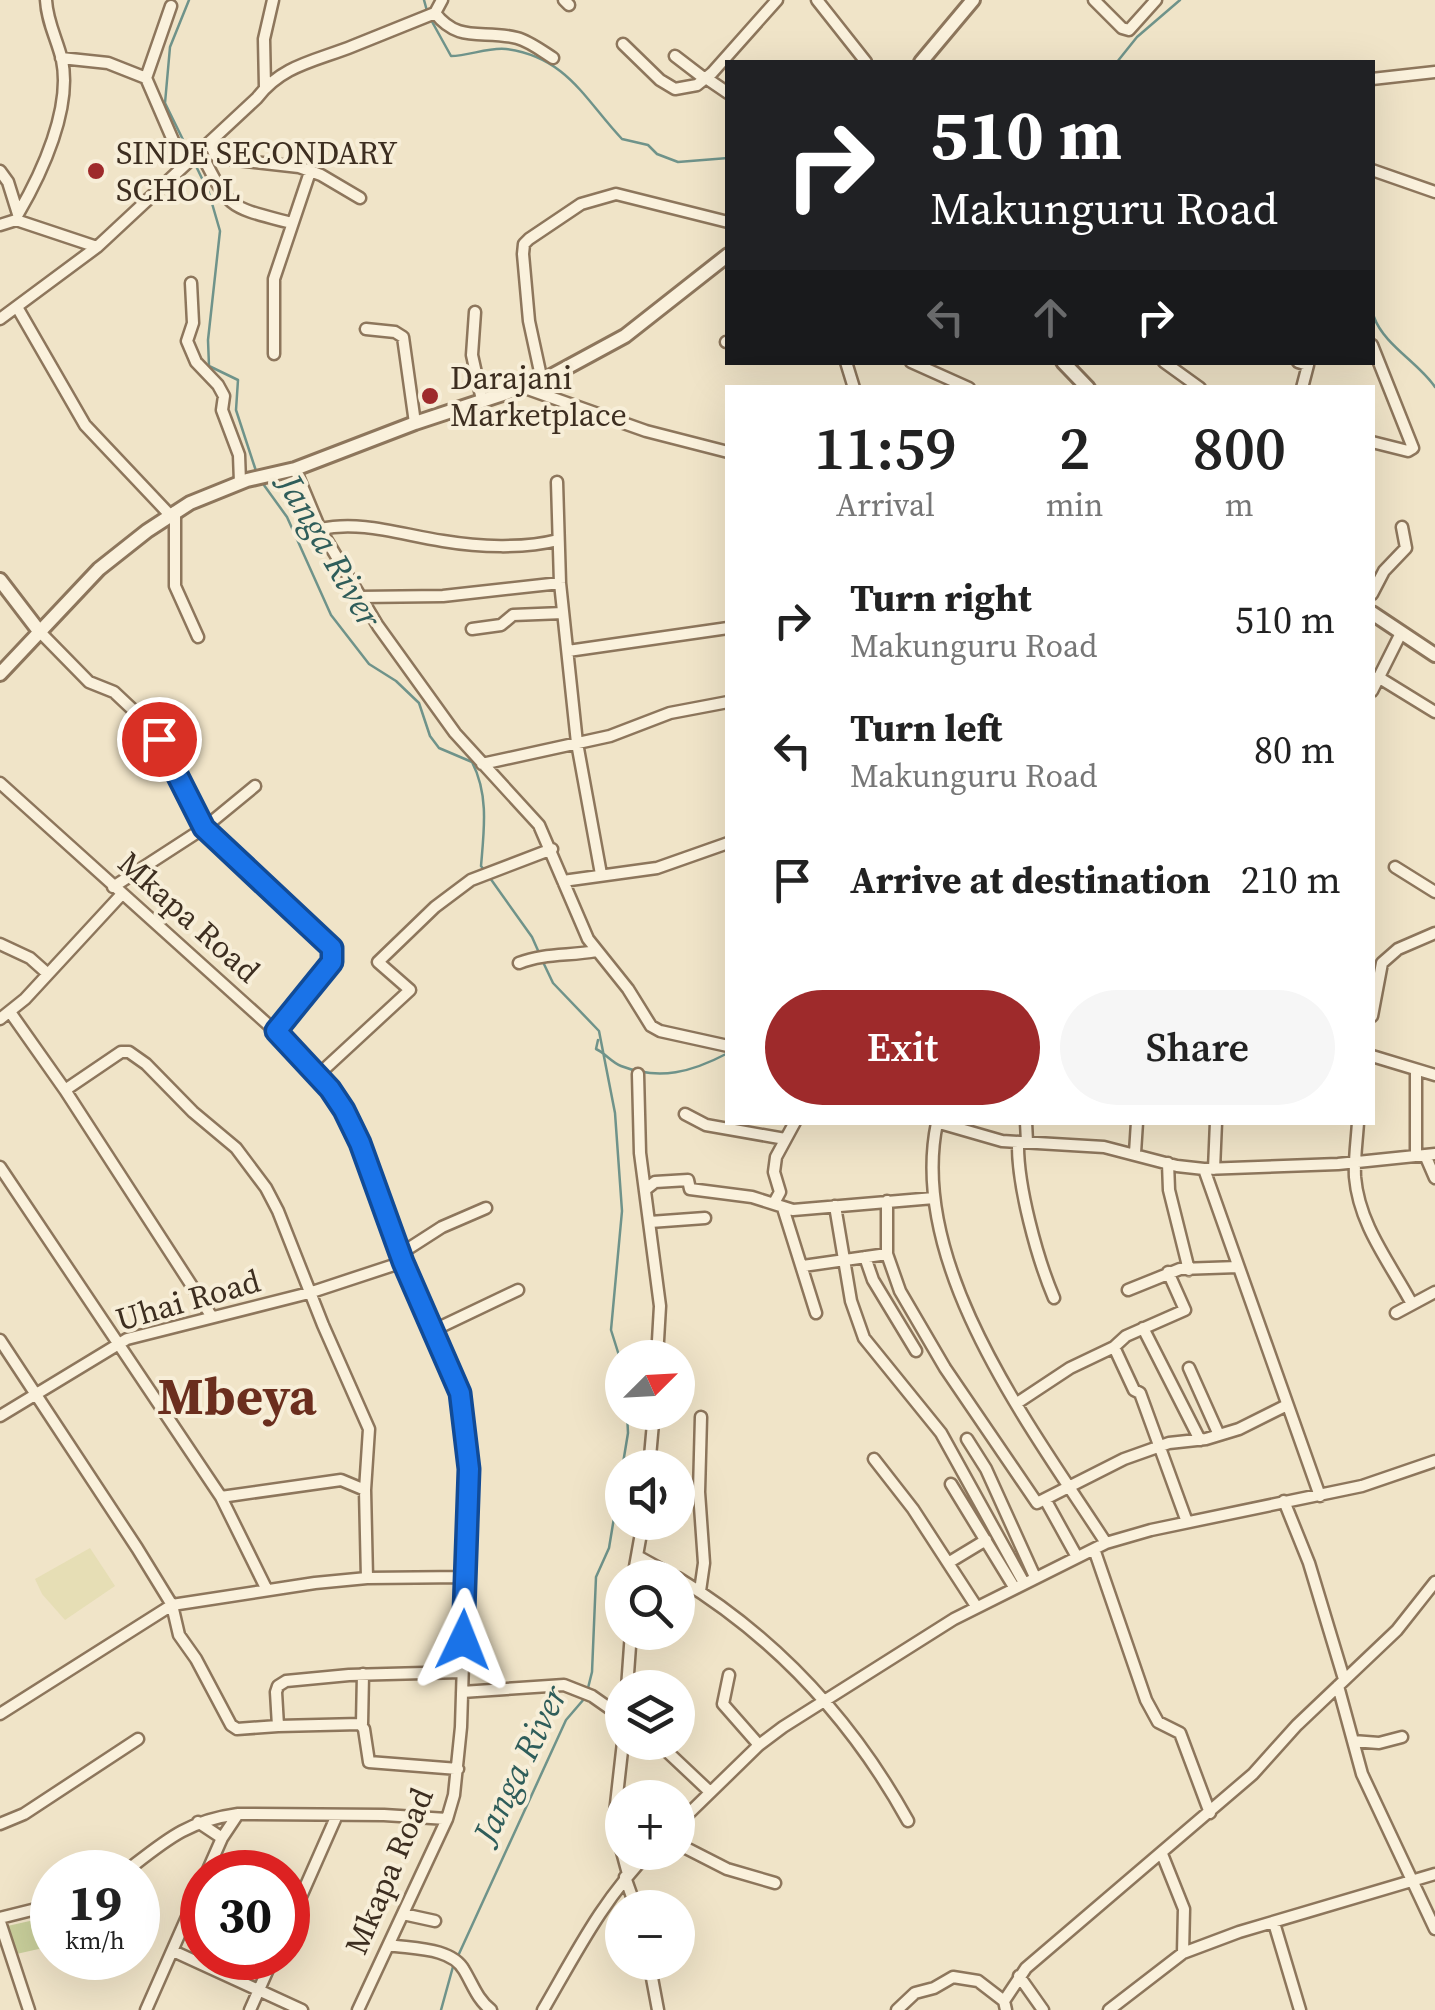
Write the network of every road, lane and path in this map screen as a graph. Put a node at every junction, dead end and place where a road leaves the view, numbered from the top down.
1 (46, 0) edge
2 (274, 0) edge
3 (442, 0) edge
4 (777, 0) edge
5 (817, 0) edge
6 (973, 0) edge
7 (1094, 0) edge
8 (1156, 0) edge
9 (171, 6) dead end
10 (435, 13) junction
11 (623, 44) dead end
12 (675, 56) dead end
13 (61, 58) junction
14 (553, 58) dead end
15 (864, 60) edge
16 (923, 60) edge
17 (1435, 72) edge
18 (146, 78) junction
19 (706, 79) junction
20 (1375, 79) edge
21 (265, 87) junction
22 (725, 91) edge
23 (205, 147) junction
24 (182, 166) junction
25 (0, 171) edge
26 (1375, 171) edge
27 (310, 172) junction
28 (1435, 192) edge
29 (360, 198) dead end
30 (17, 217) junction
31 (725, 221) edge
32 (291, 222) junction
33 (0, 225) edge
34 (98, 247) junction
35 (725, 257) edge
36 (191, 282) dead end
37 (17, 307) junction
38 (475, 312) dead end
39 (0, 319) edge
40 (366, 329) dead end
41 (1375, 353) edge
42 (274, 354) dead end
43 (918, 365) edge
44 (1066, 365) edge
45 (1168, 365) edge
46 (542, 381) junction
47 (962, 385) edge
48 (1085, 385) edge
49 (1196, 385) edge
50 (522, 387) junction
51 (482, 400) junction
52 (415, 423) junction
53 (1375, 443) edge
54 (725, 451) edge
55 (295, 469) junction
56 (243, 481) junction
57 (557, 482) dead end
58 (173, 514) junction
59 (1402, 527) dead end
60 (320, 529) junction
61 (558, 540) junction
62 (0, 580) edge
63 (560, 583) junction
64 (1375, 588) edge
65 (359, 597) junction
66 (564, 613) junction
67 (1375, 615) edge
68 (725, 628) edge
69 (472, 629) dead end
70 (39, 631) junction
71 (1401, 633) junction
72 (198, 637) dead end
73 (568, 651) junction
74 (1435, 655) edge
75 (0, 674) edge
76 (1378, 677) junction
77 (1375, 684) edge
78 (725, 703) edge
79 (1435, 712) edge
80 (577, 743) junction
81 (482, 764) junction
82 (0, 783) edge
83 (255, 786) dead end
84 (204, 828) junction
85 (725, 844) edge
86 (552, 850) junction
87 (1396, 868) dead end
88 (601, 874) junction
89 (563, 880) junction
90 (117, 890) junction
91 (1435, 892) edge
92 (1434, 936) edge
93 (0, 944) edge
94 (596, 951) junction
95 (519, 963) dead end
96 (48, 974) junction
97 (1375, 983) edge
98 (5, 1016) edge
99 (276, 1031) junction
100 (725, 1045) edge
101 (1375, 1057) edge
102 (1416, 1070) junction
103 (638, 1074) dead end
104 (318, 1075) junction
105 (1435, 1075) edge
106 (65, 1090) junction
107 (686, 1114) dead end
108 (793, 1125) edge
109 (936, 1125) edge
110 (942, 1125) edge
111 (1025, 1125) edge
112 (1136, 1125) edge
113 (1216, 1125) edge
114 (1358, 1125) edge
115 (785, 1138) junction
116 (1022, 1142) junction
117 (1135, 1154) junction
118 (1425, 1155) edge
119 (1355, 1162) junction
120 (1168, 1163) junction
121 (0, 1167) edge
122 (1209, 1169) junction
123 (1435, 1178) edge
124 (646, 1189) junction
125 (934, 1198) junction
126 (887, 1201) junction
127 (779, 1205) junction
128 (835, 1206) junction
129 (486, 1208) dead end
130 (705, 1218) dead end
131 (650, 1222) junction
132 (886, 1254) junction
133 (865, 1257) junction
134 (402, 1258) junction
135 (842, 1259) junction
136 (802, 1266) junction
137 (1238, 1267) junction
138 (1189, 1270) junction
139 (1168, 1272) junction
140 (518, 1290) dead end
141 (1128, 1290) dead end
142 (309, 1292) junction
143 (1432, 1294) edge
144 (1054, 1298) dead end
145 (1412, 1304) junction
146 (1435, 1308) edge
147 (1396, 1312) dead end
148 (816, 1313) dead end
149 (212, 1317) junction
150 (1143, 1328) junction
151 (434, 1330) junction
152 (0, 1340) edge
153 (659, 1340) edge
154 (116, 1344) junction
155 (1114, 1347) junction
156 (916, 1351) dead end
157 (1189, 1368) dead end
158 (35, 1392) junction
159 (1016, 1403) junction
160 (1287, 1405) junction
161 (0, 1416) edge
162 (701, 1417) dead end
163 (1219, 1435) junction
164 (967, 1440) dead end
165 (1200, 1440) junction
166 (1160, 1447) junction
167 (874, 1459) dead end
168 (1435, 1461) edge
169 (951, 1484) dead end
170 (1069, 1486) junction
171 (365, 1490) junction
172 (220, 1496) junction
173 (1320, 1496) junction
174 (1046, 1501) junction
175 (1284, 1501) junction
176 (1187, 1522) junction
177 (641, 1540) edge
178 (986, 1540) junction
179 (1106, 1543) junction
180 (1094, 1550) junction
181 (639, 1556) junction
182 (1077, 1558) junction
183 (638, 1560) edge
184 (646, 1560) edge
185 (948, 1563) junction
186 (465, 1577) junction
187 (367, 1578) junction
188 (1024, 1582) junction
189 (1435, 1582) edge
190 (266, 1588) junction
191 (695, 1588) edge
192 (700, 1591) junction
193 (172, 1605) junction
194 (976, 1606) junction
195 (462, 1672) junction
196 (363, 1674) junction
197 (728, 1675) dead end
198 (1341, 1682) junction
199 (462, 1692) junction
200 (826, 1702) junction
201 (605, 1704) edge
202 (0, 1714) edge
203 (362, 1724) junction
204 (278, 1726) junction
205 (1402, 1738) dead end
206 (138, 1739) dead end
207 (1353, 1741) junction
208 (759, 1744) junction
209 (621, 1760) edge
210 (676, 1760) edge
211 (458, 1768) junction
212 (710, 1790) junction
213 (695, 1806) edge
214 (1210, 1813) junction
215 (238, 1814) junction
216 (337, 1816) junction
217 (447, 1818) junction
218 (198, 1822) junction
219 (908, 1822) dead end
220 (0, 1824) edge
221 (222, 1838) junction
222 (153, 1850) edge
223 (217, 1850) edge
224 (695, 1852) edge
225 (1162, 1854) junction
226 (632, 1870) edge
227 (1435, 1874) edge
228 (627, 1875) junction
229 (310, 1877) edge
230 (1414, 1879) junction
231 (775, 1882) dead end
232 (631, 1890) edge
233 (30, 1911) edge
234 (403, 1914) junction
235 (0, 1920) edge
236 (434, 1921) dead end
237 (1274, 1923) junction
238 (1435, 1929) edge
239 (180, 1935) edge
240 (389, 1945) junction
241 (173, 1951) junction
242 (1183, 1953) junction
243 (1019, 1976) junction
244 (263, 1980) edge
245 (652, 1980) edge
246 (260, 1988) junction
247 (1006, 2006) edge
248 (29, 2010) edge
249 (146, 2010) edge
250 (250, 2010) edge
251 (302, 2010) edge
252 (358, 2010) edge
253 (491, 2010) edge
254 (543, 2010) edge
255 (658, 2010) edge
256 (897, 2010) edge
257 (1043, 2010) edge
258 (1109, 2010) edge
259 (1300, 2010) edge

1 - 13 street
2 - 21 street
3 - 10 street
4 - 19 street
5 - 15 street
6 - 16 street
7 - 8 street
9 - 18 street
10 - 14 street
10 - 21 street
11 - 19 street
12 - 19 street
13 - 18 street
13 - 30 street
17 - 20 street
18 - 24 street
19 - 22 street
21 - 23 street
23 - 24 street
23 - 27 street
23 - 32 street
24 - 34 street
25 - 30 street
26 - 28 street
27 - 29 street
27 - 32 street
30 - 33 street
30 - 34 street
31 - 46 street
32 - 42 street
34 - 37 street
35 - 46 street
36 - 56 street
37 - 39 street
37 - 58 street
38 - 51 street
40 - 52 street
41 - 53 street
43 - 47 street
44 - 48 street
45 - 49 street
46 - 50 street
50 - 51 street
50 - 54 street
51 - 52 street
52 - 55 street
55 - 56 street
55 - 60 street
56 - 58 street
57 - 61 street
58 - 70 street
58 - 72 street
59 - 64 street
60 - 61 street
60 - 65 street
61 - 63 street
62 - 70 street
63 - 65 street
63 - 66 street
65 - 81 street
66 - 69 street
66 - 73 street
67 - 71 street
68 - 73 street
70 - 75 street
70 - 84 street
71 - 74 street
71 - 76 street
73 - 80 street
76 - 77 street
76 - 79 street
78 - 80 street
80 - 81 street
80 - 88 street
81 - 86 street
82 - 90 street, Mkapa Road
83 - 84 street
84 - 90 street
84 - 99 street
85 - 88 street
86 - 89 street
86 - 104 street
87 - 91 street
88 - 89 street
89 - 94 street
90 - 96 street
90 - 99 street, Mkapa Road
92 - 97 street
93 - 96 street
94 - 95 street
94 - 100 street
96 - 98 street
98 - 106 street
99 - 104 street, Mkapa Road
101 - 102 street
102 - 105 street
102 - 118 street
103 - 124 street
104 - 134 street, Mkapa Road
106 - 142 street
106 - 149 street
107 - 115 street
108 - 115 street
109 - 125 street
110 - 116 street
111 - 116 street
112 - 117 street
113 - 122 street
114 - 119 street
115 - 127 street
116 - 117 street
116 - 144 street
117 - 120 street
118 - 119 street
118 - 123 street
119 - 122 street
119 - 145 street
120 - 122 street
120 - 138 street
121 - 154 street
122 - 137 street
124 - 127 street
124 - 131 street
125 - 126 street
125 - 159 street
126 - 128 street
126 - 132 street
127 - 128 street
127 - 136 street
128 - 135 street
129 - 134 street, Uhai Road
130 - 131 street
131 - 153 street
132 - 133 street
132 - 174 street
133 - 135 street
133 - 156 street
134 - 142 street, Uhai Road
134 - 151 street, Mkapa Road
135 - 136 street
135 - 188 street
136 - 148 street
137 - 138 street
137 - 160 street
138 - 139 street
139 - 141 street
139 - 150 street
140 - 151 street
142 - 149 street, Uhai Road
142 - 171 street
143 - 145 street
143 - 146 street
145 - 147 street
149 - 154 street, Uhai Road
150 - 155 street
150 - 165 street
151 - 186 street, Mkapa Road
152 - 158 street
154 - 158 street, Uhai Road
154 - 172 street
155 - 159 street
155 - 166 street
157 - 163 street
158 - 161 street, Uhai Road
158 - 193 street
159 - 170 street
160 - 163 street
160 - 173 street
162 - 192 street
163 - 165 street
164 - 188 street
165 - 166 street
166 - 170 street
166 - 176 street
167 - 185 street
168 - 173 street
169 - 178 street
170 - 174 street
170 - 179 street
171 - 172 street
171 - 187 street
172 - 190 street
173 - 175 street
174 - 182 street
175 - 176 street
175 - 198 street
176 - 179 street
177 - 181 street
178 - 185 street
178 - 188 street
179 - 180 street
180 - 182 street
180 - 214 street
181 - 183 street
181 - 184 street
182 - 188 street
185 - 194 street
186 - 187 street
186 - 195 street, Mkapa Road
187 - 190 street
188 - 194 street
189 - 198 street
190 - 193 street
191 - 192 street
192 - 200 street
193 - 202 street
193 - 204 street
194 - 200 street
195 - 196 street
195 - 199 street, Mkapa Road
196 - 203 street
196 - 204 street
197 - 208 street
198 - 207 street
198 - 214 street
199 - 201 street
199 - 211 street, Mkapa Road
200 - 208 street
200 - 219 street
203 - 204 street
203 - 211 street
205 - 207 street
206 - 220 street
207 - 230 street
208 - 212 street
209 - 228 street
210 - 212 street
211 - 217 street, Mkapa Road
212 - 213 street
214 - 225 street
215 - 216 street
215 - 218 street
215 - 221 street
216 - 217 street
216 - 229 street
217 - 234 street, Mkapa Road
218 - 221 street
218 - 222 street
221 - 223 street
224 - 231 street
225 - 242 street
225 - 243 street
226 - 228 street
227 - 230 street
228 - 232 street
228 - 254 street
230 - 237 street
230 - 238 street
233 - 235 street
234 - 236 street
234 - 240 street, Mkapa Road
235 - 248 street
237 - 242 street
237 - 259 street
239 - 241 street
240 - 252 street, Mkapa Road
240 - 253 street
241 - 246 street
241 - 249 street
242 - 258 street
243 - 247 street
243 - 257 street
244 - 246 street
245 - 255 street
246 - 250 street
246 - 251 street
247 - 256 street

